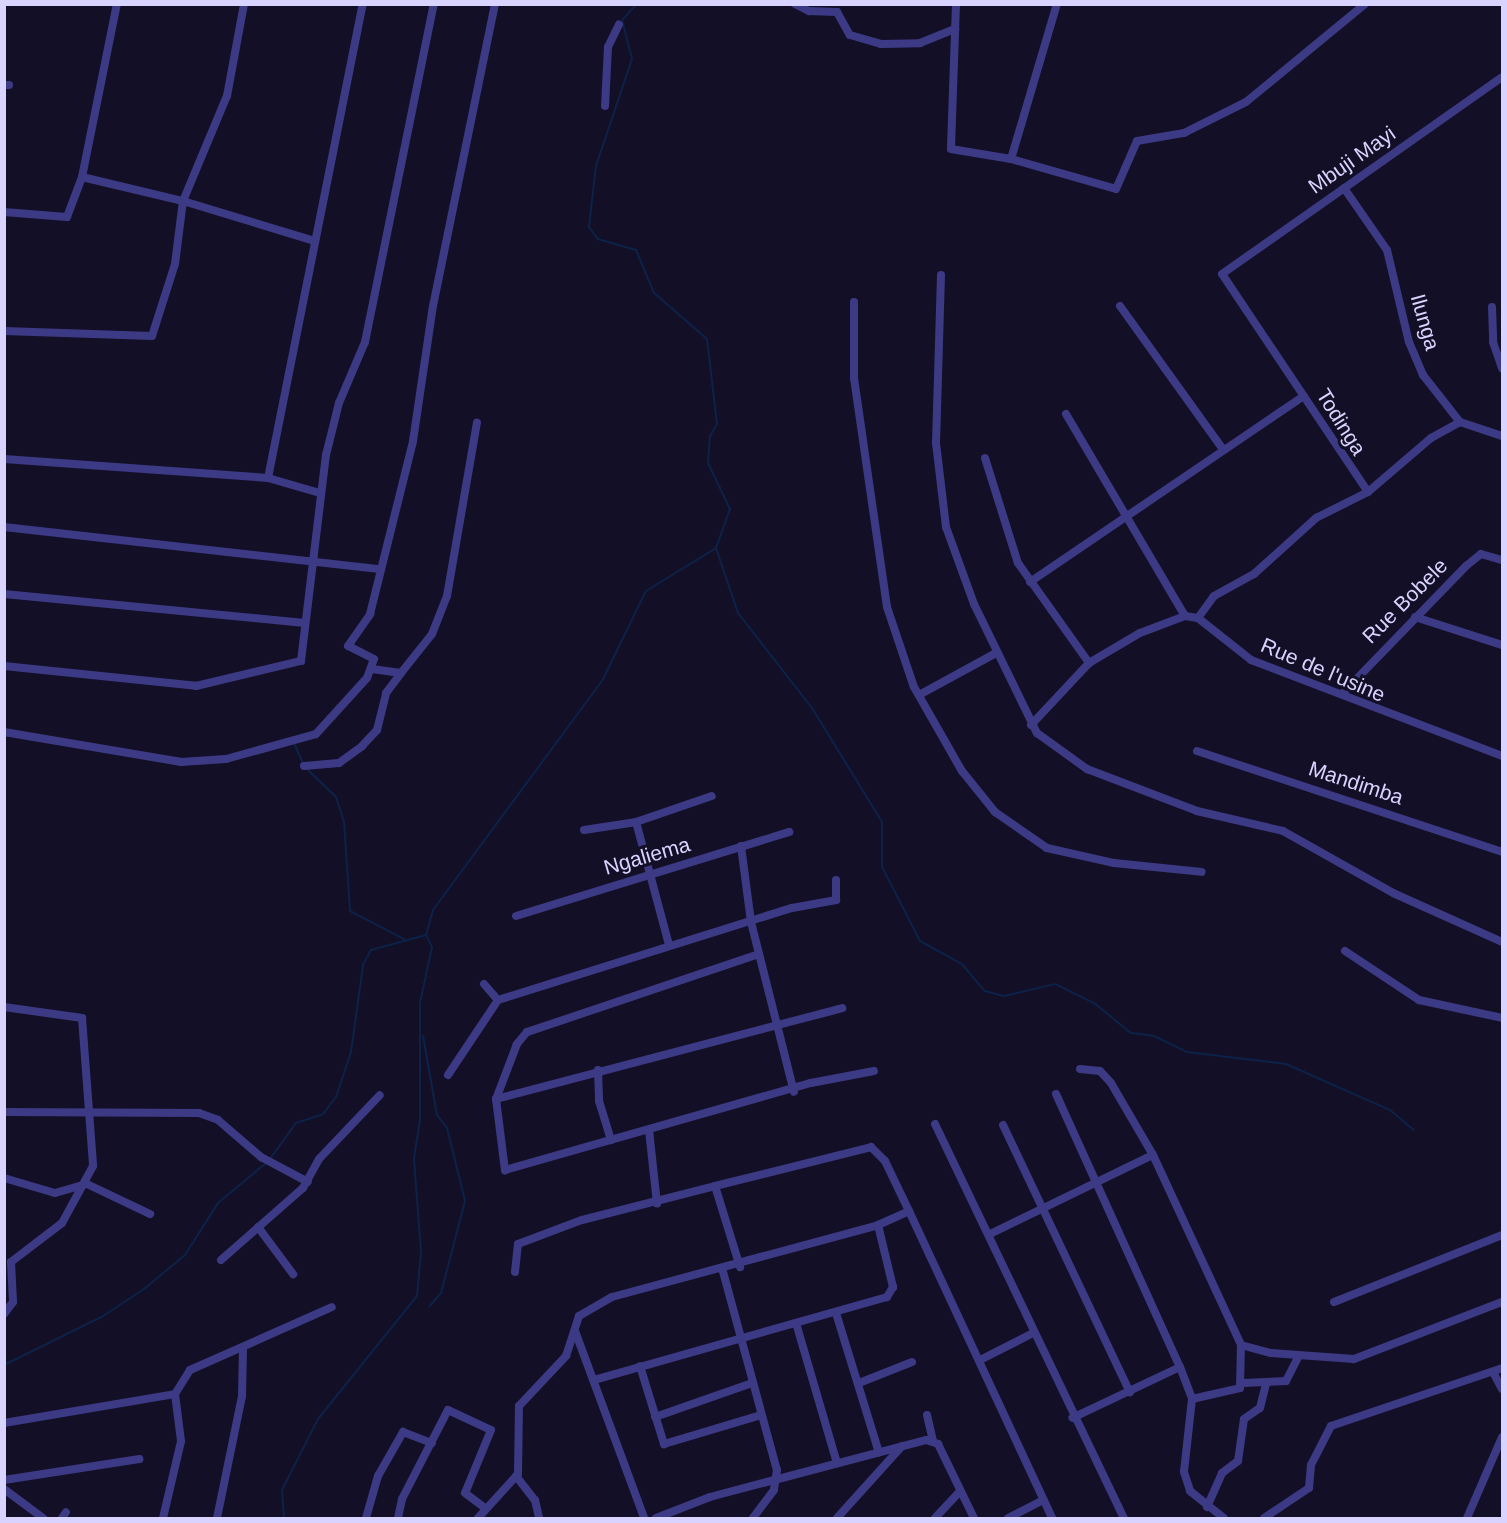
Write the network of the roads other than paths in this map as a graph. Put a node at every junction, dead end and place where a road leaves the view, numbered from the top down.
1 (117, 4) edge
2 (244, 4) edge
3 (363, 4) edge
4 (434, 4) edge
5 (495, 4) edge
6 (795, 4) edge
7 (956, 4) edge
8 (1057, 4) edge
9 (1365, 4) edge
10 (619, 24) dead end
11 (954, 29) junction
12 (1503, 77) edge
13 (605, 106) dead end
14 (1011, 159) junction
15 (82, 177) junction
16 (1344, 188) junction
17 (183, 201) junction
18 (4, 212) edge
19 (315, 241) junction
20 (1222, 274) joint
21 (941, 275) dead end
22 (854, 302) dead end
23 (1120, 306) dead end
24 (1492, 307) dead end
25 (4, 331) edge
26 (1503, 368) edge
27 (1304, 396) junction
28 (1066, 414) dead end
29 (1460, 422) junction
30 (477, 423) dead end
31 (1503, 436) edge
32 (1222, 448) junction
33 (985, 458) dead end
34 (4, 459) edge
35 (268, 478) junction
36 (1368, 492) junction
37 (320, 493) junction
38 (1129, 515) junction
39 (4, 527) edge
40 (1503, 560) edge
41 (316, 565) junction
42 (380, 569) junction
43 (1030, 582) junction
44 (4, 594) edge
45 (1185, 616) junction
46 (1415, 617) junction
47 (1197, 618) junction
48 (305, 622) junction
49 (1503, 645) edge
50 (996, 653) junction
51 (1089, 663) junction
52 (4, 666) edge
53 (372, 669) junction
54 (401, 673) junction
55 (1343, 693) junction
56 (918, 695) junction
57 (1031, 725) junction
58 (4, 732) edge
59 (1197, 751) dead end
60 (1503, 756) edge
61 (304, 766) dead end
62 (712, 796) dead end
63 (636, 822) junction
64 (584, 830) dead end
65 (789, 832) dead end
66 (741, 846) junction
67 (1503, 852) edge
68 (652, 872) junction
69 (1202, 872) dead end
70 (836, 880) dead end
71 (516, 916) dead end
72 (751, 922) junction
73 (1503, 942) edge
74 (669, 945) junction
75 (1345, 951) dead end
76 (759, 954) junction
77 (484, 984) dead end
78 (498, 1000) junction
79 (4, 1007) edge
80 (842, 1008) dead end
81 (1503, 1018) edge
82 (778, 1027) junction
83 (1080, 1069) dead end
84 (598, 1070) junction
85 (874, 1071) dead end
86 (448, 1075) dead end
87 (794, 1092) junction
88 (1056, 1094) dead end
89 (380, 1095) dead end
90 (496, 1098) junction
91 (4, 1112) edge
92 (93, 1115) junction
93 (935, 1124) dead end
94 (1003, 1125) dead end
95 (649, 1130) junction
96 (611, 1140) junction
97 (1153, 1155) junction
98 (4, 1178) edge
99 (1097, 1180) junction
100 (308, 1182) junction
101 (87, 1184) junction
102 (715, 1186) junction
103 (657, 1204) junction
104 (1042, 1208) junction
105 (909, 1211) junction
106 (150, 1214) dead end
107 (878, 1225) junction
108 (258, 1227) junction
109 (990, 1234) junction
110 (1503, 1235) edge
111 (221, 1260) dead end
112 (740, 1267) junction
113 (722, 1268) junction
114 (515, 1272) dead end
115 (293, 1274) dead end
116 (1334, 1302) dead end
117 (1503, 1302) edge
118 (332, 1307) dead end
119 (836, 1313) junction
120 (4, 1314) edge
121 (796, 1323) junction
122 (575, 1329) junction
123 (1033, 1333) junction
124 (741, 1340) junction
125 (1241, 1345) junction
126 (243, 1350) junction
127 (1299, 1356) junction
128 (980, 1360) junction
129 (912, 1362) dead end
130 (640, 1366) junction
131 (1180, 1367) junction
132 (1503, 1368) edge
133 (1493, 1372) junction
134 (593, 1380) junction
135 (752, 1383) junction
136 (859, 1383) junction
137 (1243, 1383) junction
138 (1266, 1384) junction
139 (1503, 1389) edge
140 (1130, 1392) junction
141 (175, 1394) junction
142 (1192, 1399) junction
143 (761, 1415) junction
144 (927, 1415) dead end
145 (655, 1417) junction
146 (1072, 1418) junction
147 (4, 1423) edge
148 (1503, 1437) edge
149 (933, 1441) junction
150 (432, 1443) junction
151 (902, 1446) junction
152 (879, 1453) junction
153 (139, 1459) dead end
154 (837, 1463) junction
155 (516, 1476) junction
156 (777, 1478) junction
157 (4, 1480) edge
158 (4, 1489) edge
159 (959, 1492) junction
160 (1042, 1501) junction
161 (1207, 1507) junction
162 (486, 1509) junction
163 (643, 1517) edge
164 (43, 1518) edge
165 (163, 1518) edge
166 (217, 1518) edge
167 (366, 1518) edge
168 (398, 1518) edge
169 (478, 1518) edge
170 (539, 1518) edge
171 (633, 1518) edge
172 (656, 1518) edge
173 (753, 1518) edge
174 (837, 1518) edge
175 (935, 1518) edge
176 (974, 1518) edge
177 (1008, 1518) edge
178 (1052, 1518) edge
179 (1124, 1518) edge
180 (1224, 1518) edge
181 (1264, 1518) edge
182 (1467, 1518) edge

1 - 15 street
2 - 17 street
3 - 19 street
4 - 37 street
5 - 42 street
6 - 11 street
7 - 11 street
8 - 14 street
9 - 14 street
10 - 13 street
11 - 14 street
12 - 16 street, Mbuji Mayi
15 - 17 street
15 - 18 street
16 - 20 street, Mbuji Mayi
16 - 29 street, Ilunga
17 - 19 street
17 - 25 street
19 - 35 street
20 - 27 street, Todinga
21 - 50 street
22 - 56 street
23 - 32 street
24 - 26 street
27 - 32 street
27 - 36 street, Todinga
28 - 38 street
29 - 31 street
29 - 36 street
30 - 54 street
32 - 38 street
33 - 43 street
34 - 35 street
35 - 37 street
36 - 47 street
37 - 41 street
38 - 43 street
38 - 45 street
39 - 41 street
40 - 46 street, Rue Bobele
41 - 42 street
41 - 48 street
42 - 53 street
43 - 51 street
44 - 48 street
45 - 47 street, Rue de l'usine
45 - 51 street
46 - 49 street
46 - 55 street, Rue Bobele
47 - 55 street, Rue de l'usine
48 - 52 street
50 - 56 street
50 - 57 street
51 - 57 street
53 - 54 street
53 - 58 street
54 - 61 street
55 - 60 street, Rue de l'usine
56 - 69 street
57 - 73 street
59 - 67 street, Mandimba
62 - 63 street
63 - 64 street
63 - 68 street
65 - 66 street, Ngaliema
66 - 68 street, Ngaliema
66 - 72 street
68 - 71 street, Ngaliema
68 - 74 street
70 - 72 street
72 - 74 street
72 - 76 street
74 - 78 street
75 - 81 street
76 - 82 street
76 - 90 street
77 - 78 street
78 - 86 street
79 - 92 street
80 - 82 street
82 - 84 street
82 - 87 street
83 - 97 street
84 - 90 street
84 - 96 street
85 - 87 street
87 - 95 street
88 - 99 street
89 - 100 street
90 - 96 street
91 - 92 street
92 - 100 street
92 - 101 street
93 - 109 street
94 - 104 street
95 - 96 street
95 - 103 street
97 - 99 street
97 - 125 street
98 - 101 street
99 - 104 street
99 - 131 street
100 - 108 street
101 - 106 street
101 - 120 street
102 - 103 street
102 - 105 street
102 - 112 street
103 - 114 street
104 - 109 street
104 - 140 street
105 - 107 street
105 - 128 street
107 - 112 street
107 - 119 street
108 - 111 street
108 - 115 street
109 - 123 street
110 - 116 street
112 - 113 street
113 - 122 street
113 - 124 street
117 - 127 street
118 - 126 street
119 - 121 street
119 - 136 street
121 - 124 street
121 - 154 street
122 - 134 street
122 - 155 street
123 - 128 street
123 - 146 street
124 - 130 street
124 - 135 street
125 - 127 street
125 - 137 street
126 - 141 street
126 - 166 street
127 - 138 street
128 - 160 street
129 - 136 street
130 - 134 street
130 - 145 street
131 - 140 street
131 - 142 street
132 - 133 street
133 - 139 street
133 - 181 street
134 - 163 street
135 - 143 street
135 - 145 street
136 - 152 street
137 - 138 street
137 - 142 street
138 - 161 street
140 - 146 street
141 - 147 street
141 - 165 street
142 - 161 street
143 - 145 street
143 - 156 street
144 - 149 street
146 - 179 street
148 - 182 street
149 - 151 street
149 - 159 street
150 - 162 street
150 - 167 street
150 - 168 street
151 - 152 street
151 - 174 street
152 - 154 street
153 - 157 street
154 - 156 street
155 - 162 street
155 - 170 street
156 - 172 street
156 - 173 street
158 - 164 street
159 - 175 street
159 - 176 street
160 - 177 street
160 - 178 street
161 - 180 street
162 - 169 street
163 - 171 street

